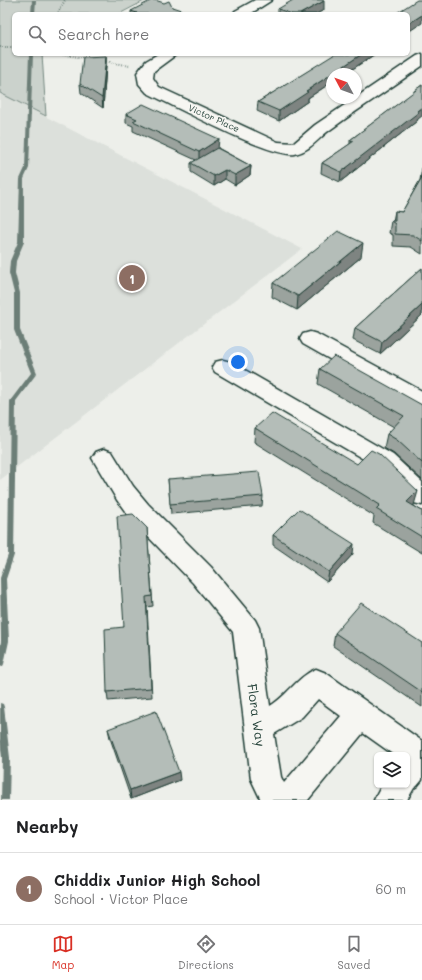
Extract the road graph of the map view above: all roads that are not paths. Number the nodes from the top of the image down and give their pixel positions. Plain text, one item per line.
1 (265, 0) edge
2 (244, 12) edge
3 (166, 56) edge
4 (422, 59) edge
5 (310, 339) dead end
6 (223, 367) dead end
7 (422, 400) edge
8 (104, 458) dead end
9 (422, 496) edge
10 (361, 714) junction
11 (259, 728) junction
12 (410, 772) edge
13 (398, 788) edge
14 (276, 800) edge
15 (289, 800) edge
16 (390, 800) edge

1 - 2 street
3 - 4 street, Victor Place
5 - 7 street
6 - 9 street
8 - 11 street, Flora Way
10 - 11 street
10 - 12 street
10 - 15 street
11 - 14 street, Flora Way
13 - 16 street

